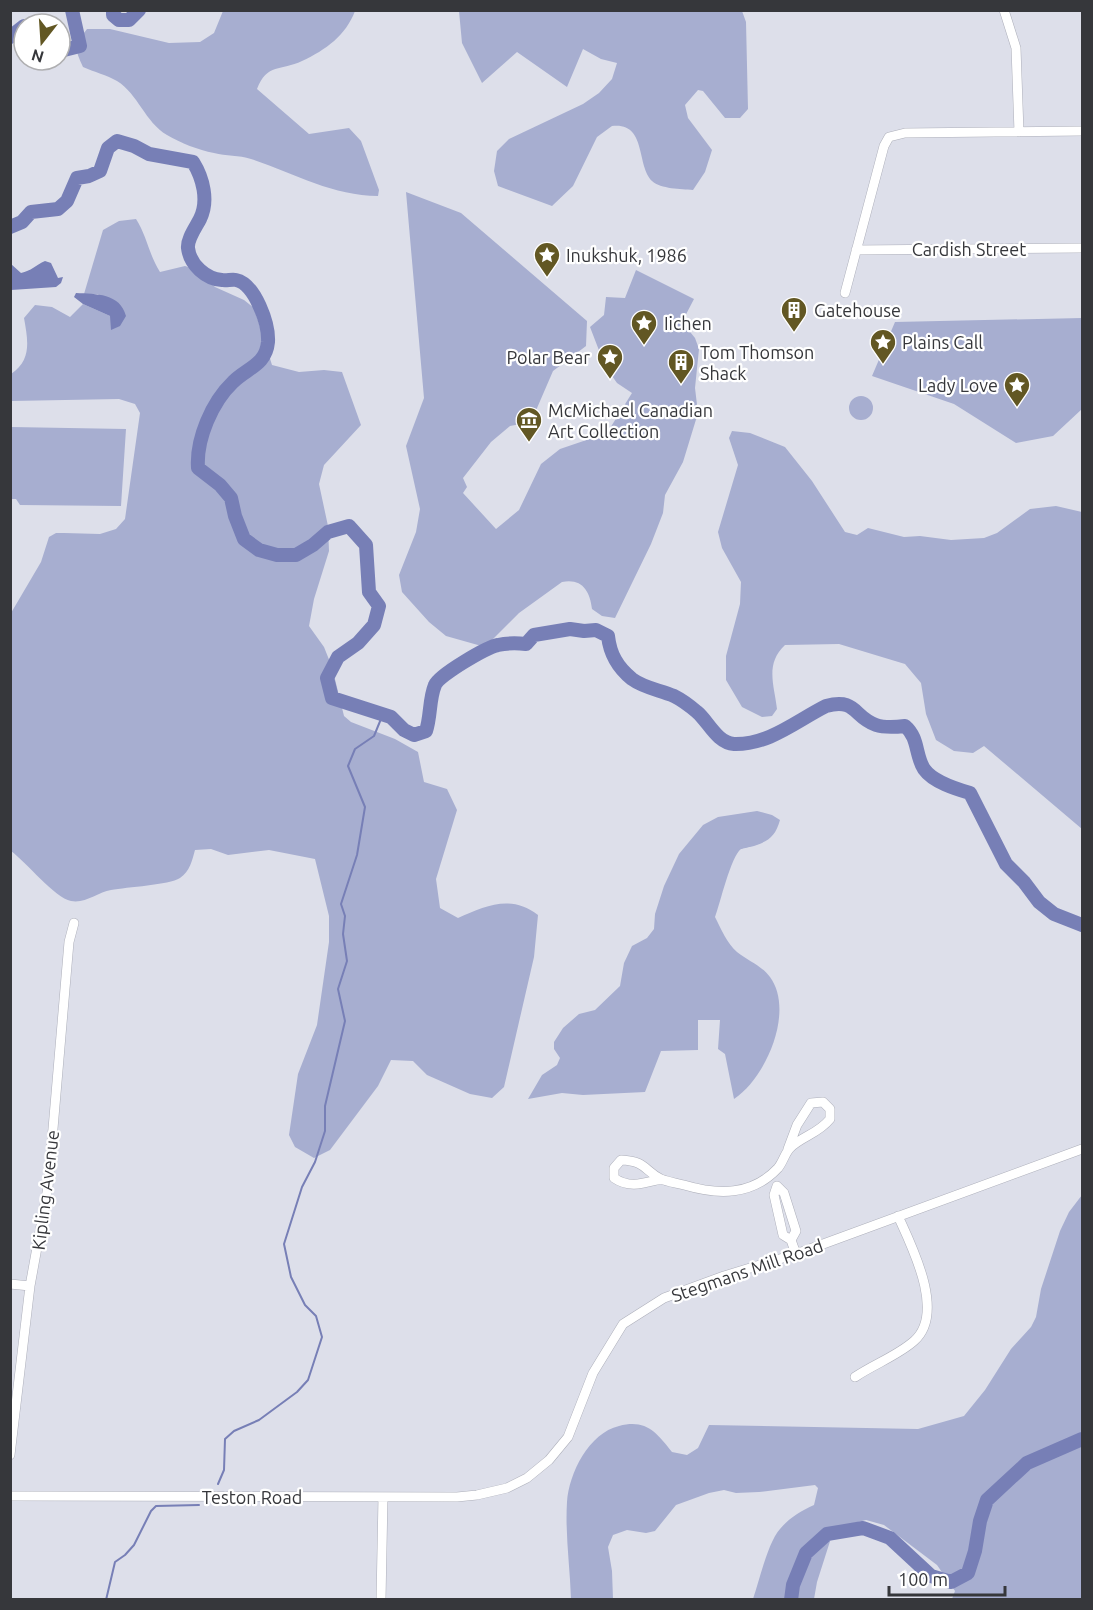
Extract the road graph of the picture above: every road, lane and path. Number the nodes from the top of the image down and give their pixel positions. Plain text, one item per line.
1 (1004, 10) edge
2 (1083, 131) edge
3 (1019, 132) junction
4 (1083, 248) edge
5 (856, 250) junction
6 (845, 293) dead end
7 (74, 923) dead end
8 (788, 1149) junction
9 (1083, 1149) edge
10 (769, 1175) junction
11 (661, 1179) junction
12 (898, 1216) junction
13 (796, 1254) junction
14 (10, 1284) edge
15 (30, 1286) junction
16 (855, 1377) dead end
17 (10, 1455) edge
18 (493, 1492) joint
19 (10, 1496) edge
20 (383, 1497) junction
21 (381, 1599) edge

1 - 3 street
2 - 3 street
3 - 5 street
4 - 5 street, Cardish Street
5 - 6 street
7 - 15 street, Kipling Avenue
8 - 8 street
8 - 10 street
9 - 12 street, Stegmans Mill Road
10 - 11 street
10 - 13 street
11 - 11 street
12 - 13 street, Stegmans Mill Road
12 - 16 street
13 - 18 street, Stegmans Mill Road
14 - 15 street
15 - 17 street, Kipling Avenue
18 - 20 street, Teston Road
19 - 20 street, Teston Road
20 - 21 street

